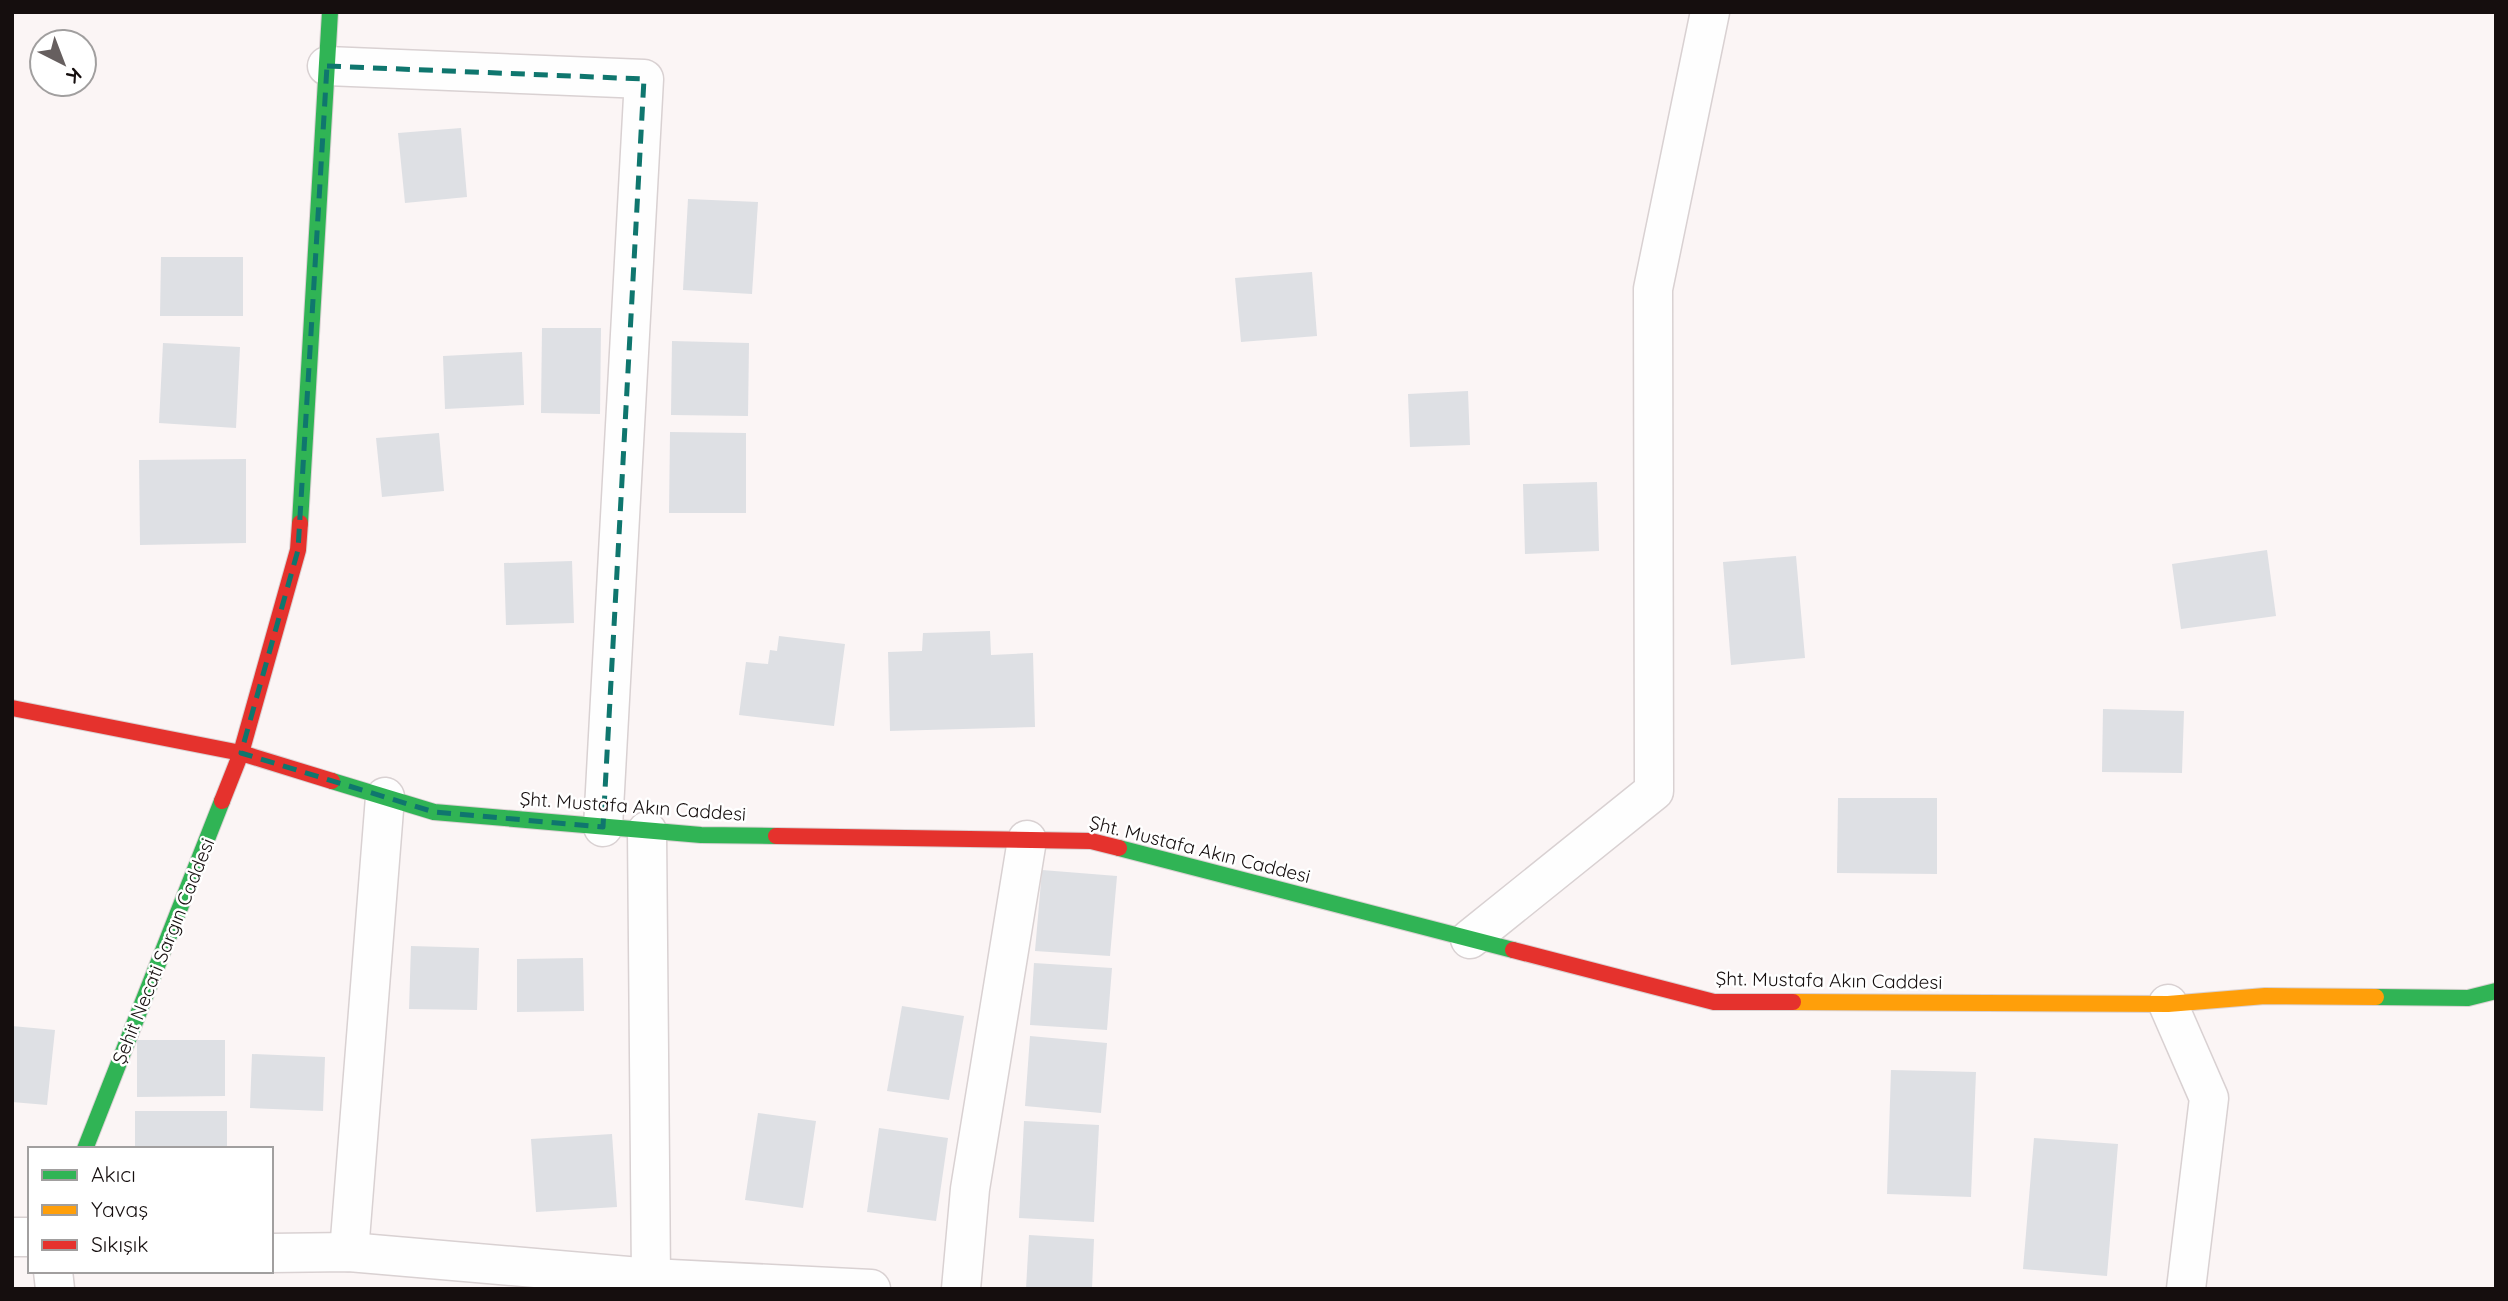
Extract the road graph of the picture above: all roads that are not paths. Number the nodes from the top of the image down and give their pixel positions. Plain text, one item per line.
1 (330, 12) edge
2 (1710, 12) edge
3 (327, 66) junction
4 (12, 708) edge
5 (241, 753) junction
6 (385, 797) junction
7 (603, 827) junction
8 (647, 831) junction
9 (1027, 840) junction
10 (1469, 939) junction
11 (2496, 991) edge
12 (2168, 1004) junction
13 (86, 1147) edge
14 (349, 1251) junction
15 (273, 1253) edge
16 (651, 1278) junction
17 (871, 1289) edge
18 (961, 1289) edge
19 (2186, 1289) edge

1 - 3 street, Şehit Necati Sargın Caddesi
2 - 10 street
3 - 5 street, Şehit Necati Sargın Caddesi
3 - 7 street
4 - 5 street, Şht. Mustafa Akın Caddesi
5 - 6 street, Şht. Mustafa Akın Caddesi
5 - 13 street, Şehit Necati Sargın Caddesi
6 - 7 street, Şht. Mustafa Akın Caddesi
6 - 14 street
7 - 8 street, Şht. Mustafa Akın Caddesi
8 - 9 street, Şht. Mustafa Akın Caddesi
8 - 16 street
9 - 10 street, Şht. Mustafa Akın Caddesi
9 - 18 street
10 - 12 street, Şht. Mustafa Akın Caddesi
11 - 12 street, Şht. Mustafa Akın Caddesi
12 - 19 street
14 - 15 street
14 - 16 street
16 - 17 street

